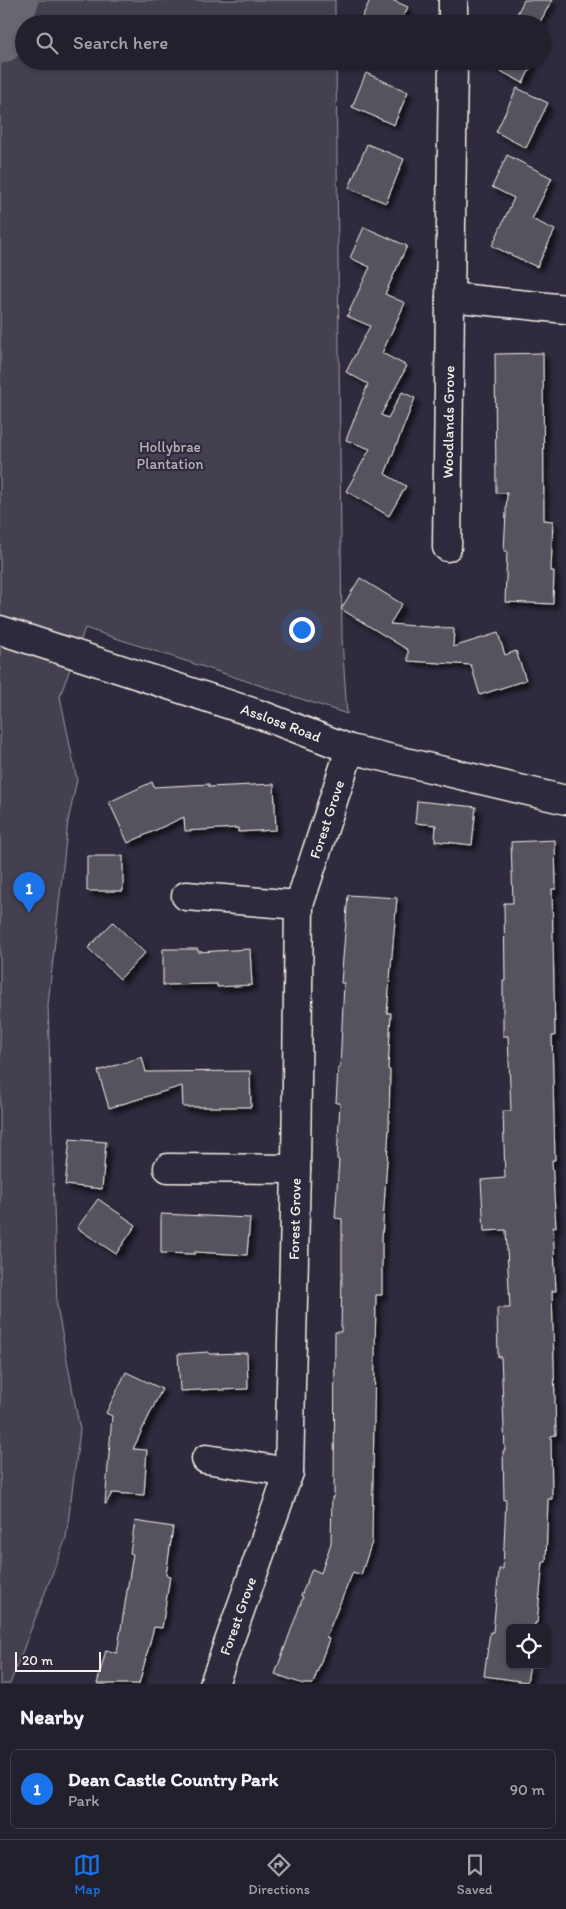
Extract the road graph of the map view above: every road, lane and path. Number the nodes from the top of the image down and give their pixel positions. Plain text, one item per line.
1 (453, 0) edge
2 (453, 15) edge
3 (453, 70) edge
4 (450, 297) junction
5 (566, 309) edge
6 (447, 547) dead end
7 (0, 630) edge
8 (350, 749) junction
9 (566, 800) edge
10 (186, 896) dead end
11 (299, 905) junction
12 (168, 1168) dead end
13 (296, 1169) junction
14 (206, 1459) dead end
15 (289, 1472) junction
16 (214, 1684) edge

1 - 2 street
3 - 4 street, Woodlands Grove
4 - 5 street
4 - 6 street, Woodlands Grove
7 - 8 street, Assloss Road
8 - 9 street, Assloss Road
8 - 11 street, Forest Grove
10 - 11 street
11 - 13 street, Forest Grove
12 - 13 street
13 - 15 street, Forest Grove
14 - 15 street
15 - 16 street, Forest Grove

